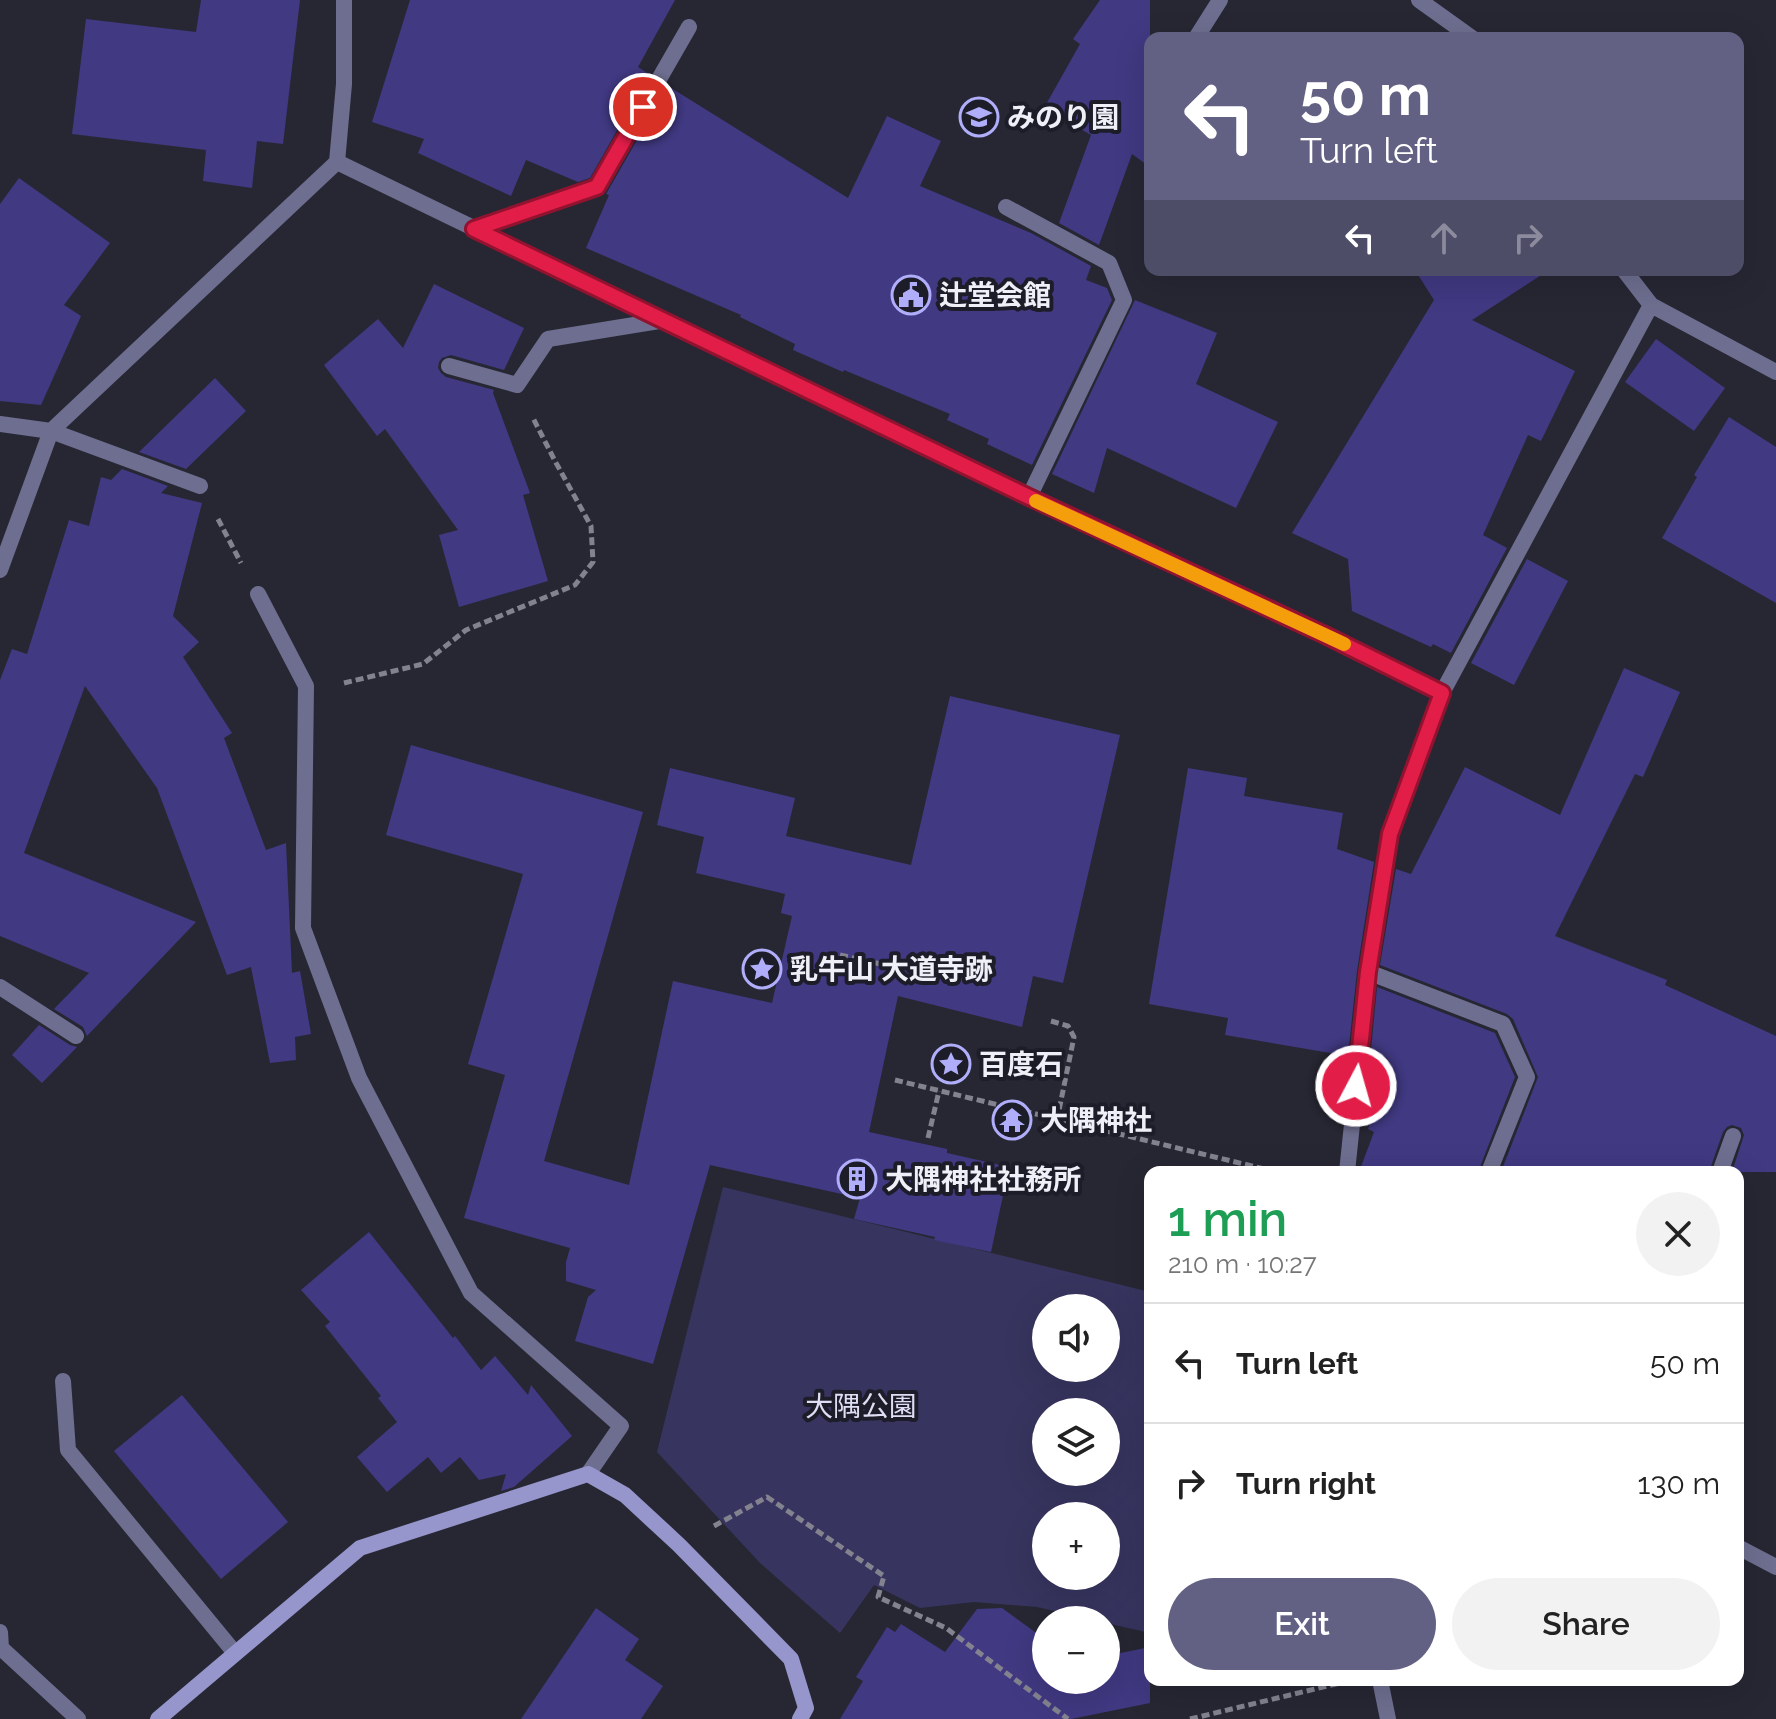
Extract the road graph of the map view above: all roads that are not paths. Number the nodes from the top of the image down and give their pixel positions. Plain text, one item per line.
1 (344, 0) edge
2 (1220, 0) edge
3 (1419, 0) edge
4 (689, 27) dead end
5 (1200, 32) edge
6 (1464, 32) edge
7 (337, 162) junction
8 (1006, 207) dead end
9 (474, 229) junction
10 (1629, 276) edge
11 (1651, 305) junction
12 (665, 320) junction
13 (449, 366) dead end
14 (1776, 372) edge
15 (0, 424) edge
16 (51, 431) junction
17 (200, 486) road end
18 (1029, 497) junction
19 (0, 570) edge
20 (258, 594) road end
21 (1442, 693) junction
22 (1368, 972) junction
23 (0, 987) edge
24 (76, 1036) dead end
25 (1733, 1136) dead end
26 (1348, 1166) edge
27 (1491, 1166) edge
28 (1722, 1166) edge
29 (63, 1381) dead end
30 (588, 1474) junction
31 (1744, 1550) edge
32 (1776, 1567) edge
33 (0, 1632) edge
34 (235, 1653) junction
35 (1381, 1686) edge
36 (78, 1719) edge
37 (158, 1719) edge
38 (800, 1719) edge
39 (1388, 1719) edge

1 - 7 street
2 - 5 street
3 - 6 street
4 - 9 street
7 - 9 street
7 - 16 street
8 - 18 street
9 - 12 street
10 - 11 street
11 - 14 street
11 - 21 street
12 - 13 street
12 - 18 street
15 - 16 street
16 - 17 street
16 - 19 street
18 - 21 street
20 - 30 street
21 - 22 street
22 - 26 street
22 - 27 street
23 - 24 street
25 - 28 street
29 - 34 street
30 - 34 street
30 - 38 street
31 - 32 street
33 - 36 street
34 - 37 street
35 - 39 street

